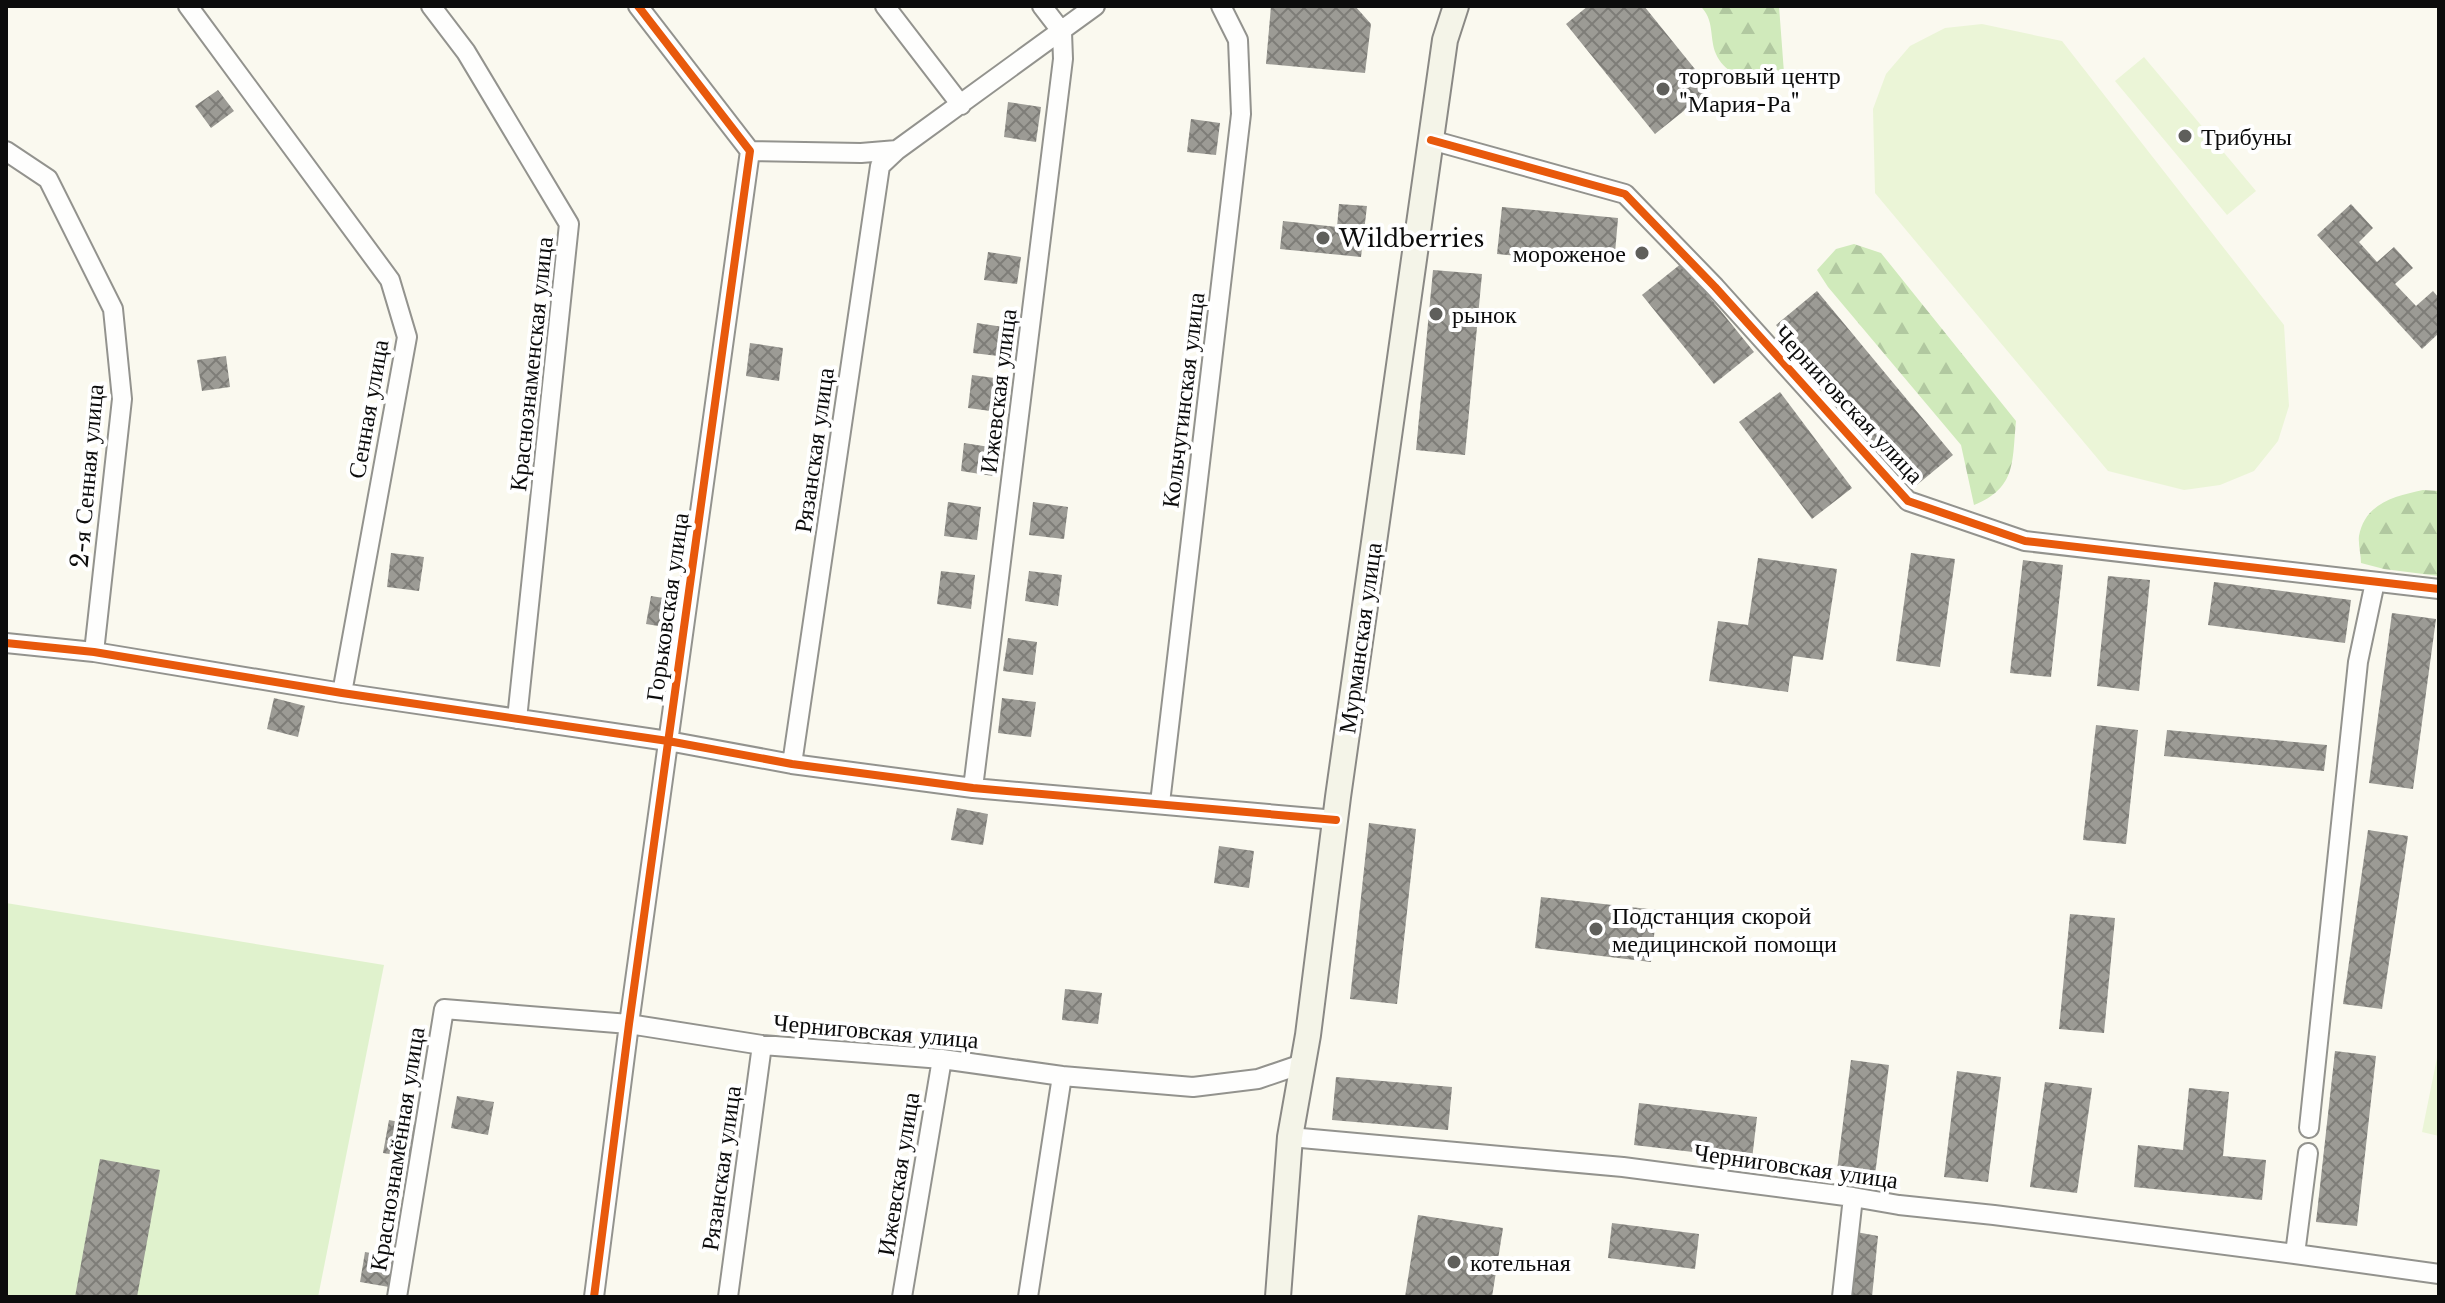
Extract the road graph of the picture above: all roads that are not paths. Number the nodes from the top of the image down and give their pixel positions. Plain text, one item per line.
1 (188, 6) edge
2 (431, 6) edge
3 (638, 6) edge
4 (885, 6) edge
5 (1042, 6) edge
6 (1095, 6) edge
7 (1221, 6) edge
8 (1456, 6) edge
9 (1062, 32) junction
10 (961, 105) junction
11 (1431, 140) junction
12 (897, 150) junction
13 (6, 151) edge
14 (750, 151) junction
15 (2375, 582) junction
16 (2439, 589) edge
17 (6, 643) edge
18 (94, 652) junction
19 (342, 693) junction
20 (517, 719) junction
21 (668, 741) junction
22 (792, 764) junction
23 (973, 788) junction
24 (1160, 803) junction
25 (1336, 820) junction
26 (444, 1009) joint
27 (629, 1024) junction
28 (762, 1045) junction
29 (942, 1059) junction
30 (1302, 1064) junction
31 (1062, 1076) junction
32 (2309, 1128) dead end
33 (1290, 1137) junction
34 (2308, 1153) dead end
35 (1853, 1197) junction
36 (2295, 1254) junction
37 (2439, 1274) edge
38 (397, 1297) edge
39 (594, 1297) edge
40 (728, 1297) edge
41 (902, 1297) edge
42 (1028, 1297) edge
43 (1278, 1297) edge
44 (1842, 1297) edge

1 - 19 street, Сенная улица
2 - 20 street, Краснознаменская улица
3 - 14 street
4 - 10 street
5 - 9 street
6 - 9 street
7 - 24 street, Кольчугинская улица
8 - 11 main road, Мурманская улица
9 - 10 street
9 - 23 street, Ижевская улица
10 - 12 street
11 - 15 street, Черниговская улица
11 - 25 main road, Мурманская улица
12 - 14 street
12 - 22 street, Рязанская улица
13 - 18 street, 2-я Сенная улица
14 - 21 street, Горьковская улица
15 - 16 street, Черниговская улица
15 - 32 street
17 - 18 street
18 - 19 street
19 - 20 street
20 - 21 street
21 - 22 street
21 - 27 street, Горьковская улица
22 - 23 street
23 - 24 street
24 - 25 street
25 - 30 main road, Мурманская улица
26 - 27 street, Черниговская улица
26 - 38 street, Краснознамённая улица
27 - 28 street, Черниговская улица
27 - 39 street, Горьковская улица
28 - 29 street, Черниговская улица
28 - 40 street, Рязанская улица
29 - 31 street, Черниговская улица
29 - 41 street, Ижевская улица
30 - 31 street, Черниговская улица
30 - 33 main road, Мурманская улица
31 - 42 street
33 - 35 street, Черниговская улица
33 - 43 main road, Мурманская улица
34 - 36 street
35 - 36 street, Черниговская улица
35 - 44 street
36 - 37 street, Черниговская улица

